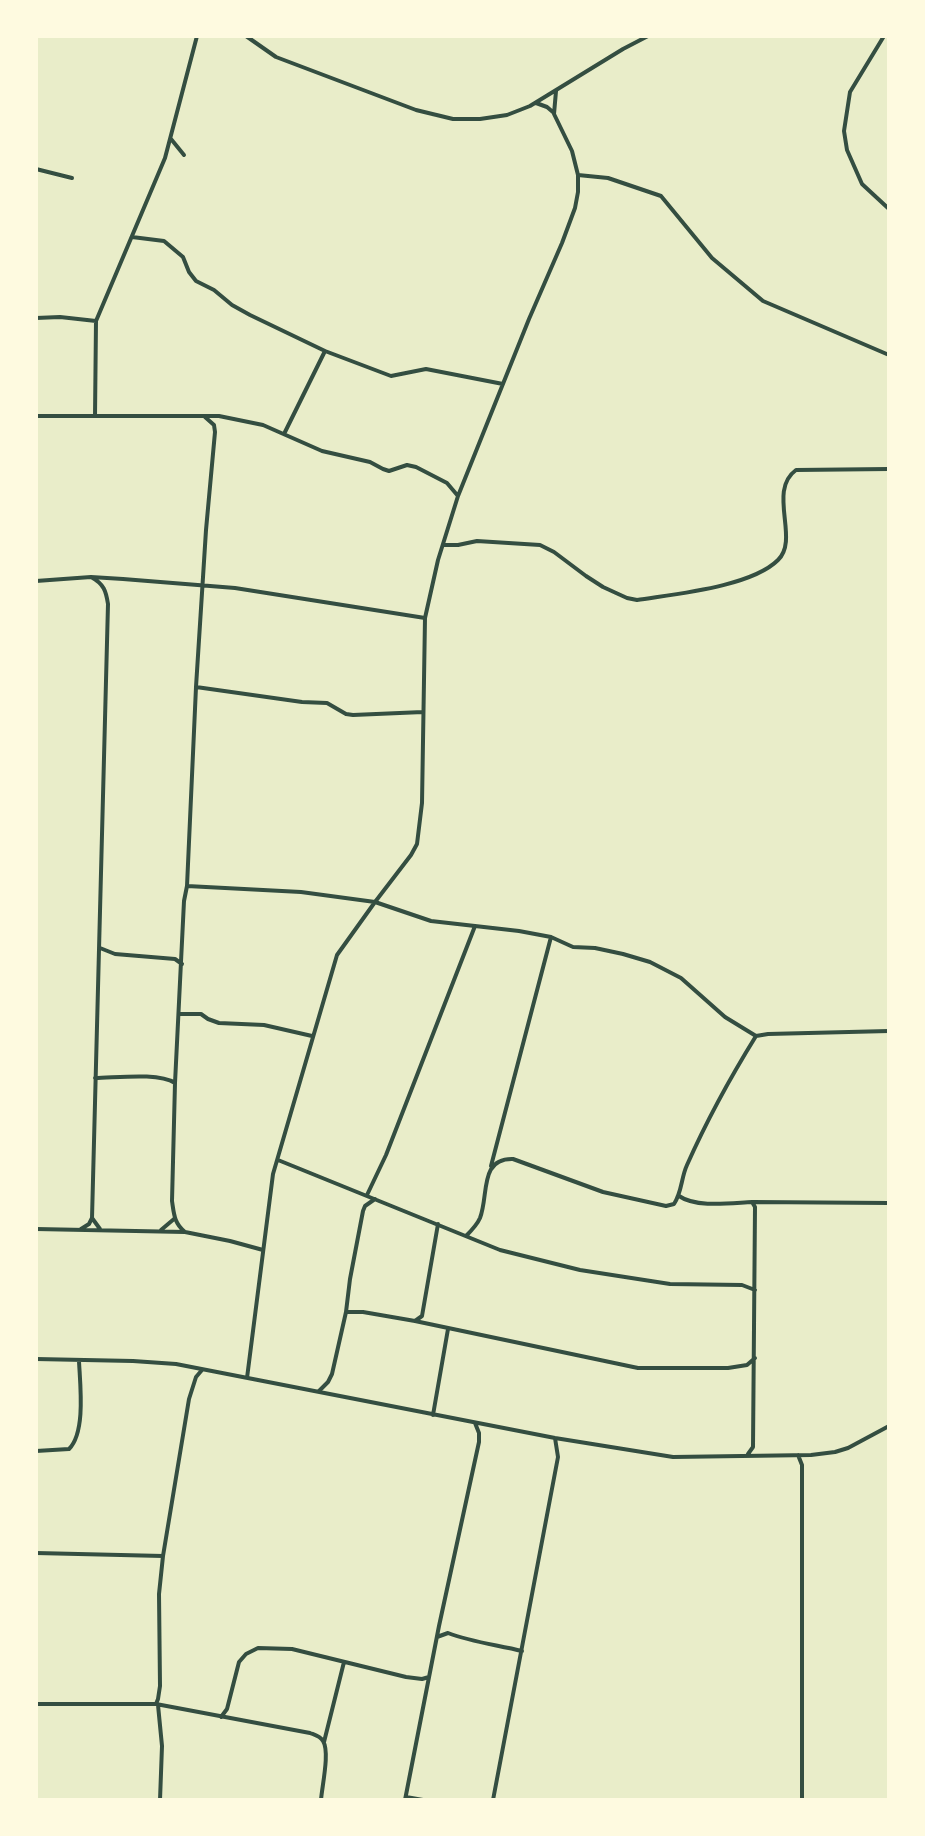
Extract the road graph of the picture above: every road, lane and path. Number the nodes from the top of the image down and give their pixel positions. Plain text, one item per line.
1 (197, 36) edge
2 (246, 36) edge
3 (648, 36) edge
4 (884, 36) edge
5 (556, 91) junction
6 (536, 103) junction
7 (554, 114) junction
8 (171, 139) junction
9 (184, 154) dead end
10 (36, 169) edge
11 (578, 175) junction
12 (72, 178) dead end
13 (889, 209) edge
14 (132, 237) junction
15 (36, 318) edge
16 (96, 321) junction
17 (325, 351) junction
18 (889, 355) edge
19 (503, 384) junction
20 (36, 416) edge
21 (95, 416) junction
22 (205, 417) junction
23 (284, 434) junction
24 (889, 468) edge
25 (458, 496) junction
26 (443, 545) junction
27 (91, 578) junction
28 (36, 581) edge
29 (202, 585) junction
30 (425, 618) junction
31 (196, 687) junction
32 (423, 712) junction
33 (187, 886) junction
34 (375, 902) junction
35 (475, 926) junction
36 (551, 937) junction
37 (100, 948) junction
38 (182, 964) junction
39 (179, 1014) junction
40 (889, 1031) edge
41 (312, 1036) junction
42 (756, 1036) junction
43 (95, 1078) junction
44 (175, 1083) junction
45 (278, 1160) junction
46 (490, 1170) junction
47 (367, 1195) junction
48 (679, 1196) junction
49 (375, 1198) junction
50 (752, 1202) junction
51 (889, 1203) edge
52 (92, 1218) junction
53 (174, 1219) junction
54 (438, 1224) junction
55 (81, 1228) junction
56 (36, 1229) edge
57 (100, 1229) junction
58 (160, 1230) junction
59 (185, 1232) junction
60 (466, 1236) junction
61 (263, 1250) junction
62 (755, 1290) junction
63 (346, 1312) junction
64 (415, 1321) junction
65 (448, 1329) junction
66 (36, 1359) edge
67 (755, 1359) junction
68 (79, 1361) junction
69 (202, 1370) junction
70 (247, 1378) junction
71 (319, 1391) junction
72 (434, 1415) junction
73 (475, 1423) junction
74 (889, 1426) edge
75 (555, 1438) junction
76 (36, 1450) edge
77 (748, 1455) junction
78 (798, 1455) junction
79 (36, 1553) edge
80 (163, 1556) junction
81 (437, 1638) junction
82 (522, 1651) junction
83 (344, 1662) junction
84 (429, 1677) junction
85 (36, 1704) edge
86 (157, 1704) junction
87 (221, 1716) junction
88 (324, 1742) junction
89 (406, 1798) edge
90 (160, 1800) edge
91 (321, 1800) edge
92 (423, 1800) edge
93 (493, 1800) edge
94 (801, 1800) edge

1 - 8 street
2 - 6 street
3 - 5 street
4 - 13 street
5 - 6 street
5 - 7 street
6 - 7 street
7 - 11 street
8 - 9 street
8 - 14 street
10 - 12 street
11 - 18 street
11 - 19 street
14 - 16 street
14 - 17 street
15 - 16 street
16 - 21 street
17 - 19 street
17 - 23 street
19 - 25 street
20 - 21 street
21 - 22 street
22 - 23 street
22 - 29 street
23 - 25 street
24 - 26 street
25 - 26 street
26 - 30 street
27 - 28 street
27 - 29 street
27 - 37 street
29 - 30 street
29 - 31 street
30 - 32 street
31 - 32 street
31 - 33 street
32 - 34 street
33 - 34 street
33 - 38 street
34 - 35 street
34 - 41 street
35 - 36 street
35 - 47 street
36 - 42 street
36 - 46 street
37 - 38 street
37 - 43 street
38 - 39 street
39 - 41 street
39 - 44 street
40 - 42 street
41 - 45 street
42 - 48 street
43 - 44 street
43 - 52 street
44 - 53 street
45 - 47 street
45 - 61 street
46 - 48 street
46 - 60 street
47 - 49 street
48 - 50 street
49 - 54 street
49 - 63 street
50 - 51 street
50 - 62 street
52 - 55 street
52 - 57 street
53 - 58 street
53 - 59 street
54 - 60 street
54 - 64 street
55 - 56 street
55 - 57 street
57 - 58 street
58 - 59 street
59 - 61 street
60 - 62 street
61 - 70 street
62 - 67 street
63 - 64 street
63 - 71 street
64 - 65 street
65 - 67 street
65 - 72 street
66 - 68 street
67 - 77 street
68 - 69 street
68 - 76 street
69 - 70 street
69 - 80 street
70 - 71 street
71 - 72 street
72 - 73 street
73 - 75 street
73 - 81 street
74 - 78 street
75 - 77 street
75 - 82 street
77 - 78 street
78 - 94 street
79 - 80 street
80 - 86 street
81 - 82 street
81 - 84 street
82 - 93 street
83 - 84 street
83 - 87 street
83 - 88 street
84 - 89 street
85 - 86 street
86 - 87 street
86 - 90 street
87 - 88 street
88 - 91 street
89 - 92 street

